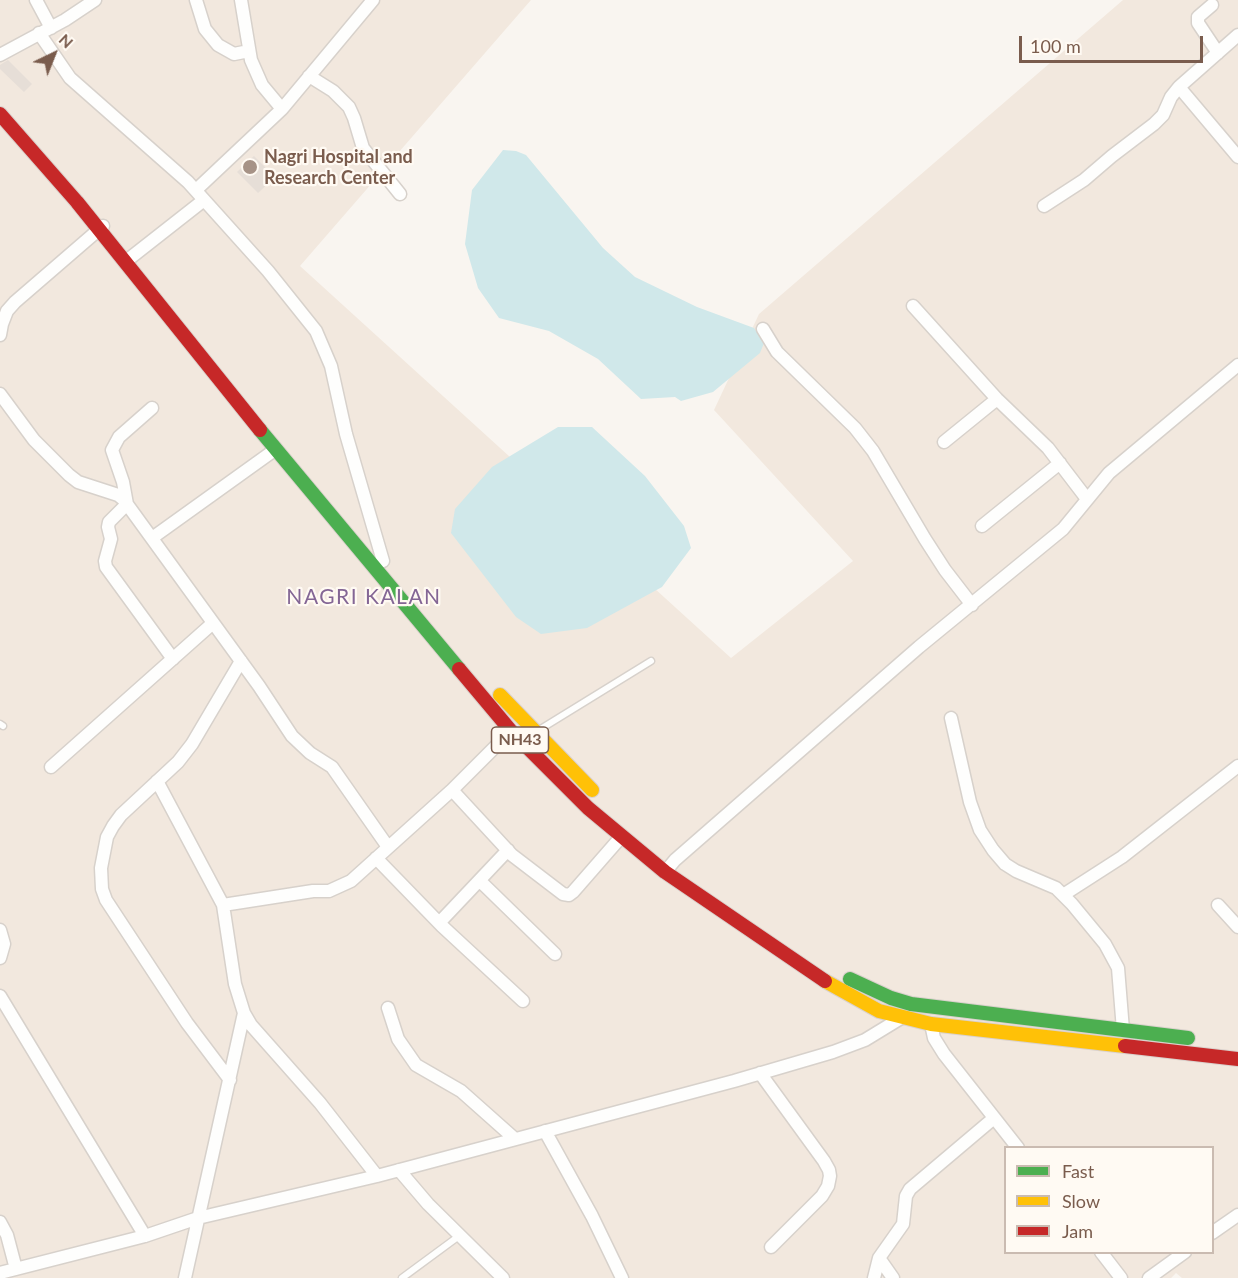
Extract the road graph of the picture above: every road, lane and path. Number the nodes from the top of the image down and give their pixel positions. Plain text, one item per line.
1 (36, 0) edge
2 (95, 0) edge
3 (196, 0) edge
4 (241, 0) edge
5 (373, 0) edge
6 (1212, 5) dead end
7 (45, 31) junction
8 (1238, 35) edge
9 (249, 51) junction
10 (1218, 53) junction
11 (0, 55) edge
12 (309, 76) junction
13 (1179, 87) junction
14 (0, 103) edge
15 (282, 109) junction
16 (0, 114) edge
17 (1237, 154) edge
18 (400, 194) dead end
19 (200, 195) junction
20 (1044, 206) dead end
21 (103, 227) junction
22 (129, 259) junction
23 (913, 306) dead end
24 (763, 329) dead end
25 (0, 335) edge
26 (1238, 364) edge
27 (0, 394) edge
28 (997, 399) junction
29 (152, 408) dead end
30 (944, 442) dead end
31 (276, 449) junction
32 (1060, 464) junction
33 (1088, 499) junction
34 (126, 504) junction
35 (982, 526) dead end
36 (152, 538) junction
37 (383, 561) junction
38 (972, 605) junction
39 (213, 623) junction
40 (173, 659) junction
41 (241, 661) junction
42 (651, 661) dead end
43 (951, 718) dead end
44 (511, 731) junction
45 (535, 733) junction
46 (1238, 766) edge
47 (51, 767) dead end
48 (157, 781) junction
49 (452, 789) junction
50 (599, 796) dead end
51 (621, 837) junction
52 (388, 847) junction
53 (507, 850) junction
54 (376, 858) junction
55 (665, 872) junction
56 (480, 881) junction
57 (1063, 895) junction
58 (223, 905) junction
59 (1218, 905) dead end
60 (439, 923) junction
61 (1238, 927) edge
62 (0, 930) edge
63 (555, 954) dead end
64 (0, 958) edge
65 (842, 974) dead end
66 (0, 996) edge
67 (523, 1000) dead end
68 (388, 1008) dead end
69 (244, 1013) junction
70 (901, 1018) junction
71 (931, 1024) junction
72 (1123, 1030) junction
73 (1203, 1040) dead end
74 (1238, 1059) edge
75 (760, 1073) junction
76 (230, 1080) junction
77 (994, 1118) junction
78 (545, 1131) junction
79 (515, 1139) junction
80 (1016, 1146) edge
81 (399, 1170) junction
82 (377, 1176) junction
83 (1238, 1215) edge
84 (198, 1218) junction
85 (0, 1222) edge
86 (1214, 1232) edge
87 (145, 1236) junction
88 (459, 1236) junction
89 (771, 1247) dead end
90 (1103, 1254) edge
91 (1182, 1254) edge
92 (879, 1258) junction
93 (16, 1269) junction
94 (0, 1273) edge
95 (185, 1278) edge
96 (402, 1278) edge
97 (503, 1278) edge
98 (622, 1278) edge
99 (874, 1278) edge
100 (893, 1278) edge
101 (1121, 1278) edge
102 (1149, 1278) edge

1 - 7 street
2 - 7 street
3 - 9 street
4 - 9 street
5 - 12 street
6 - 10 street
7 - 11 street
7 - 19 street
8 - 10 street
9 - 15 street
10 - 13 street
12 - 15 street
12 - 18 street
13 - 17 street
13 - 20 street
14 - 21 highway, NH43
15 - 19 street
16 - 21 highway, NH43
19 - 22 street
19 - 37 street
21 - 22 highway, NH43
21 - 25 street
22 - 31 highway, NH43
22 - 37 highway, NH43
23 - 28 street
24 - 38 street
26 - 33 street
27 - 34 street
28 - 30 street
28 - 32 street
29 - 34 street
31 - 36 street
31 - 44 highway, NH43
32 - 33 street
32 - 35 street
33 - 38 street
34 - 36 street
34 - 40 street
36 - 39 street
37 - 45 highway, NH43
38 - 55 street
39 - 40 street
39 - 41 street
40 - 47 street
41 - 48 street
41 - 52 street
42 - 45 lane
43 - 57 street
44 - 49 street
44 - 51 highway, NH43
45 - 50 highway, NH43
46 - 57 street
48 - 58 street
48 - 76 street
49 - 52 street
49 - 53 street
51 - 53 street
51 - 55 highway, NH43
52 - 54 street
53 - 56 street
54 - 58 street
54 - 60 street
55 - 70 highway, NH43
56 - 60 street
56 - 63 street
57 - 72 street
58 - 69 street
59 - 61 street
60 - 67 street
62 - 64 street
65 - 72 highway
66 - 87 street
68 - 79 street
69 - 76 street
69 - 82 street
70 - 71 highway, NH43
70 - 75 street
71 - 74 highway, NH43
71 - 77 street
72 - 73 highway
75 - 78 street
75 - 89 street
76 - 84 street
77 - 80 street
77 - 92 street
78 - 79 street
78 - 98 street
79 - 81 street
81 - 82 street
81 - 88 street
82 - 84 street
83 - 86 street
84 - 87 street
84 - 95 street
85 - 93 street
87 - 93 street
88 - 96 lane
88 - 97 street
90 - 101 street
91 - 102 street
92 - 99 street
92 - 100 street
93 - 94 street

